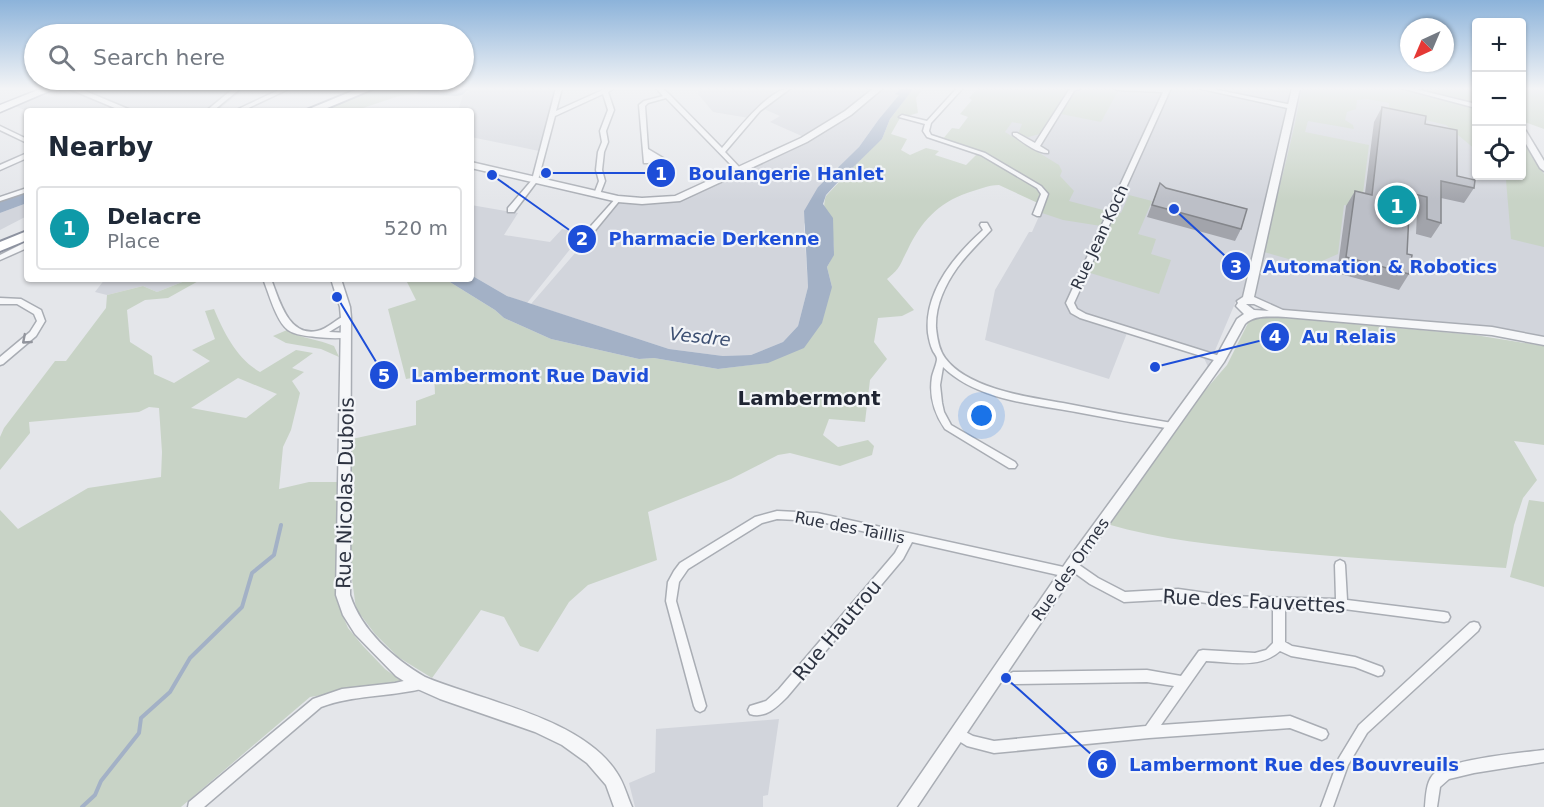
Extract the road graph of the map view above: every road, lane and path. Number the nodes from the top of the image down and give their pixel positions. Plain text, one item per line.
1 (550, 126) edge
2 (605, 126) edge
3 (643, 126) edge
4 (697, 126) edge
5 (745, 126) edge
6 (827, 126) edge
7 (927, 126) edge
8 (1049, 126) edge
9 (1150, 126) edge
10 (1288, 126) edge
11 (0, 128) edge
12 (1015, 134) dead end
13 (1526, 139) edge
14 (24, 140) edge
15 (1036, 147) junction
16 (645, 150) dead end
17 (722, 152) junction
18 (1046, 152) dead end
19 (24, 156) edge
20 (474, 166) edge
21 (0, 168) edge
22 (1544, 168) edge
23 (739, 171) junction
24 (535, 180) junction
25 (24, 190) edge
26 (597, 194) junction
27 (0, 199) edge
28 (618, 199) junction
29 (512, 210) dead end
30 (1037, 214) dead end
31 (984, 225) dead end
32 (24, 230) edge
33 (24, 236) edge
34 (0, 241) edge
35 (24, 246) edge
36 (0, 247) edge
37 (576, 248) dead end
38 (0, 258) edge
39 (268, 282) edge
40 (337, 282) edge
41 (1246, 299) junction
42 (0, 301) edge
43 (1260, 309) junction
44 (346, 318) junction
45 (318, 333) junction
46 (1234, 333) junction
47 (346, 340) junction
48 (1544, 341) edge
49 (941, 359) junction
50 (1220, 359) junction
51 (0, 362) edge
52 (1172, 426) junction
53 (1012, 465) dead end
54 (909, 538) junction
55 (1340, 565) dead end
56 (1070, 569) junction
57 (1279, 602) junction
58 (1342, 604) junction
59 (1444, 617) dead end
60 (1474, 627) dead end
61 (1279, 645) junction
62 (1378, 671) dead end
63 (1013, 678) dead end
64 (1184, 682) junction
65 (421, 683) junction
66 (700, 706) dead end
67 (754, 710) dead end
68 (1149, 732) junction
69 (958, 734) junction
70 (1322, 734) dead end
71 (1544, 756) edge
72 (194, 807) edge
73 (623, 807) edge
74 (907, 807) edge
75 (1327, 807) edge
76 (1431, 807) edge

1 - 24 street
2 - 26 street
3 - 16 street
4 - 17 street
5 - 17 street
6 - 23 street
7 - 30 street
8 - 15 street
9 - 50 street, Rue Jean Koch
10 - 41 street, Rue des Ormes
11 - 14 street
12 - 15 street
13 - 22 street
15 - 18 street
17 - 23 street
19 - 21 street
20 - 24 street
23 - 28 street
24 - 26 street
24 - 29 street
25 - 27 street
26 - 28 street
28 - 37 street
31 - 49 street
32 - 34 highway
33 - 36 highway
35 - 38 street
39 - 45 street
40 - 44 street, Rue Nicolas Dubois
41 - 43 street
41 - 43 street
41 - 46 street, Rue des Ormes
42 -> 51 street
43 - 46 street, Rue des Ormes
43 - 48 street
44 - 45 street
44 - 47 street, Rue Nicolas Dubois
45 - 47 street
46 - 50 street, Rue des Ormes
47 - 65 street, Rue Nicolas Dubois
49 - 52 street
49 - 53 street
50 - 52 street, Rue des Ormes
52 - 56 street, Rue des Ormes
54 - 56 street, Rue des Taillis
54 - 66 street, Rue des Taillis
54 - 67 street, Rue Hautrou
55 - 58 street
56 - 57 street, Rue des Fauvettes
56 - 69 street, Rue des Ormes
57 - 58 street, Rue des Fauvettes
57 - 61 street
58 - 59 street, Rue des Fauvettes
60 - 75 street
61 - 62 street
61 - 64 street
63 - 64 street
64 - 68 street
65 - 72 street
65 - 73 street, Rue Nicolas Dubois
68 - 69 street
68 - 70 street
69 - 74 street, Rue des Ormes
71 - 76 street

